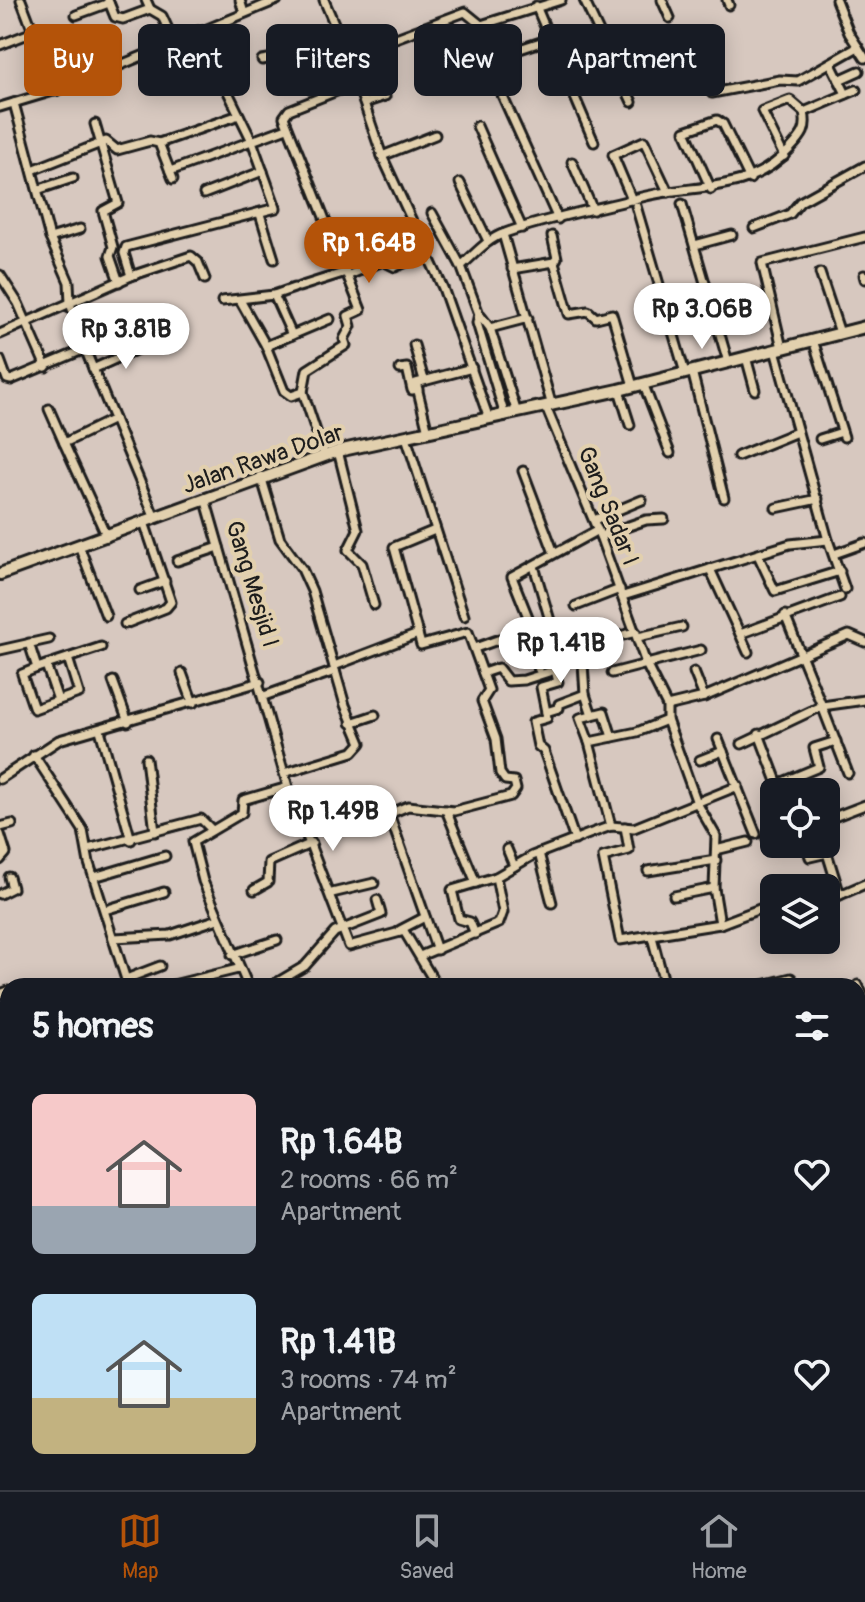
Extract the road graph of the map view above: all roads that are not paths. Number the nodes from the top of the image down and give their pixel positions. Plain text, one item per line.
1 (21, 0) edge
2 (146, 0) edge
3 (240, 0) edge
4 (277, 0) edge
5 (324, 0) edge
6 (558, 0) edge
7 (584, 0) edge
8 (662, 0) edge
9 (836, 0) edge
10 (109, 1) edge
11 (536, 6) junction
12 (256, 8) junction
13 (150, 9) junction
14 (244, 13) junction
15 (76, 15) dead end
16 (259, 18) dead end
17 (670, 18) dead end
18 (30, 24) edge
19 (166, 24) edge
20 (216, 24) edge
21 (334, 24) edge
22 (544, 24) edge
23 (24, 36) edge
24 (398, 37) edge
25 (0, 45) edge
26 (858, 47) junction
27 (865, 58) edge
28 (266, 59) edge
29 (262, 60) dead end
30 (832, 66) dead end
31 (859, 71) dead end
32 (839, 80) junction
33 (856, 90) dead end
34 (725, 91) edge
35 (846, 94) junction
36 (38, 96) edge
37 (230, 96) edge
38 (324, 96) edge
39 (362, 96) edge
40 (385, 96) dead end
41 (502, 96) edge
42 (574, 96) edge
43 (632, 102) dead end
44 (14, 103) junction
45 (364, 103) junction
46 (0, 107) edge
47 (804, 112) junction
48 (239, 115) junction
49 (95, 124) dead end
50 (477, 126) dead end
51 (287, 128) junction
52 (435, 135) dead end
53 (252, 141) junction
54 (594, 142) dead end
55 (159, 143) junction
56 (99, 144) junction
57 (382, 156) junction
58 (784, 156) junction
59 (572, 162) dead end
60 (865, 166) edge
61 (35, 169) junction
62 (263, 171) junction
63 (73, 178) dead end
64 (750, 179) junction
65 (460, 183) dead end
66 (40, 189) junction
67 (711, 189) junction
68 (668, 192) junction
69 (204, 194) dead end
70 (634, 203) junction
71 (682, 204) dead end
72 (593, 210) junction
73 (432, 213) dead end
74 (260, 214) junction
75 (558, 219) junction
76 (522, 228) junction
77 (754, 228) dead end
78 (80, 229) dead end
79 (503, 234) junction
80 (732, 235) dead end
81 (552, 236) dead end
82 (865, 237) edge
83 (50, 238) junction
84 (488, 241) junction
85 (695, 245) junction
86 (427, 253) junction
87 (274, 259) dead end
88 (554, 262) junction
89 (461, 266) junction
90 (512, 269) junction
91 (348, 273) junction
92 (820, 273) dead end
93 (0, 275) edge
94 (131, 276) junction
95 (205, 279) dead end
96 (119, 282) junction
97 (274, 295) junction
98 (240, 300) junction
99 (222, 301) dead end
100 (70, 303) junction
101 (479, 314) junction
102 (528, 318) junction
103 (330, 319) dead end
104 (24, 323) junction
105 (865, 327) edge
106 (490, 328) junction
107 (840, 333) junction
108 (0, 334) edge
109 (292, 335) junction
110 (813, 340) junction
111 (146, 345) dead end
112 (414, 345) dead end
113 (266, 346) junction
114 (85, 349) junction
115 (779, 349) junction
116 (746, 357) junction
117 (0, 360) edge
118 (728, 362) junction
119 (46, 367) junction
120 (472, 368) junction
121 (93, 369) junction
122 (400, 369) dead end
123 (688, 372) junction
124 (424, 380) junction
125 (638, 385) junction
126 (418, 389) junction
127 (619, 390) junction
128 (755, 390) dead end
129 (303, 392) junction
130 (549, 406) junction
131 (49, 409) dead end
132 (511, 415) junction
133 (114, 419) junction
134 (489, 419) junction
135 (630, 425) dead end
136 (428, 432) junction
137 (797, 432) junction
138 (406, 437) junction
139 (820, 439) dead end
140 (64, 443) junction
141 (338, 451) junction
142 (670, 453) dead end
143 (324, 455) junction
144 (738, 456) dead end
145 (523, 471) dead end
146 (261, 476) junction
147 (205, 498) junction
148 (724, 498) dead end
149 (818, 499) junction
150 (642, 500) dead end
151 (776, 508) dead end
152 (155, 518) junction
153 (664, 519) dead end
154 (594, 520) junction
155 (144, 522) junction
156 (435, 530) junction
157 (599, 533) junction
158 (107, 537) junction
159 (828, 540) junction
160 (865, 543) edge
161 (219, 547) junction
162 (80, 548) junction
163 (554, 553) junction
164 (834, 554) junction
165 (758, 555) junction
166 (177, 561) dead end
167 (534, 566) junction
168 (710, 569) junction
169 (840, 571) junction
170 (0, 574) edge
171 (165, 581) junction
172 (845, 589) dead end
173 (140, 590) dead end
174 (622, 593) junction
175 (840, 597) dead end
176 (374, 605) dead end
177 (576, 606) dead end
178 (785, 615) junction
179 (106, 616) dead end
180 (464, 616) dead end
181 (528, 617) dead end
182 (125, 624) dead end
183 (551, 624) dead end
184 (682, 627) dead end
185 (418, 634) junction
186 (637, 634) junction
187 (740, 634) junction
188 (49, 639) dead end
189 (865, 642) edge
190 (29, 643) junction
191 (101, 647) dead end
192 (475, 648) junction
193 (0, 650) edge
194 (701, 650) dead end
195 (748, 652) dead end
196 (801, 654) junction
197 (68, 658) junction
198 (46, 665) junction
199 (647, 666) junction
200 (37, 668) junction
201 (335, 669) junction
202 (539, 670) dead end
203 (694, 672) dead end
204 (182, 673) dead end
205 (483, 673) junction
206 (612, 673) dead end
207 (113, 681) dead end
208 (260, 682) junction
209 (585, 694) junction
210 (264, 696) junction
211 (704, 697) junction
212 (58, 700) junction
213 (865, 700) edge
214 (193, 703) junction
215 (667, 706) junction
216 (822, 706) junction
217 (546, 712) junction
218 (375, 715) dead end
219 (592, 715) junction
220 (667, 720) junction
221 (128, 722) junction
222 (351, 723) junction
223 (100, 730) junction
224 (759, 734) junction
225 (612, 737) junction
226 (718, 739) dead end
227 (836, 741) junction
228 (589, 742) junction
229 (742, 744) dead end
230 (723, 751) junction
231 (34, 755) junction
232 (146, 759) dead end
233 (700, 760) dead end
234 (284, 773) junction
235 (848, 773) dead end
236 (775, 778) edge
237 (798, 778) edge
238 (0, 779) edge
239 (738, 786) junction
240 (288, 787) junction
241 (697, 803) junction
242 (446, 810) junction
243 (864, 810) edge
244 (840, 816) edge
245 (12, 824) dead end
246 (611, 826) junction
247 (0, 827) edge
248 (625, 827) junction
249 (212, 830) junction
250 (155, 832) junction
251 (0, 834) edge
252 (756, 834) dead end
253 (131, 840) junction
254 (575, 840) junction
255 (748, 842) dead end
256 (312, 843) junction
257 (88, 849) junction
258 (507, 849) dead end
259 (716, 850) junction
260 (539, 853) junction
261 (165, 856) dead end
262 (0, 860) edge
263 (716, 860) junction
264 (514, 866) junction
265 (648, 871) dead end
266 (9, 877) dead end
267 (94, 877) junction
268 (496, 877) junction
269 (374, 883) dead end
270 (476, 883) junction
271 (865, 884) edge
272 (714, 888) junction
273 (254, 890) dead end
274 (164, 892) dead end
275 (332, 893) junction
276 (0, 894) edge
277 (840, 895) edge
278 (674, 896) dead end
279 (377, 900) dead end
280 (552, 903) dead end
281 (760, 909) edge
282 (105, 910) junction
283 (425, 917) junction
284 (218, 919) junction
285 (720, 924) junction
286 (400, 930) junction
287 (344, 931) junction
288 (475, 934) junction
289 (652, 937) junction
290 (114, 938) junction
291 (277, 940) dead end
292 (437, 950) junction
293 (232, 955) junction
294 (420, 956) junction
295 (160, 966) dead end
296 (238, 969) junction
297 (126, 978) edge
298 (135, 978) edge
299 (201, 978) edge
300 (243, 978) edge
301 (285, 978) edge
302 (432, 978) edge
303 (663, 978) edge

1 - 18 street
2 - 13 street
3 - 14 street
4 - 12 street
5 - 21 street
6 - 11 street
7 - 43 street
8 - 17 street
9 - 26 street
10 - 13 street
10 - 15 street
11 - 22 street
11 - 24 street
12 - 14 street
12 - 16 street
13 - 19 street
14 - 20 street
23 - 25 street
26 - 27 street
26 - 34 street
28 - 29 street
30 - 32 street
31 - 32 street
32 - 35 street
33 - 35 street
35 - 47 street
36 - 44 street
37 - 48 street
38 - 51 street
39 - 45 street
40 - 45 street
41 - 75 street
42 - 54 street
44 - 46 street
44 - 61 street
45 - 57 street
47 - 58 street
47 - 58 street
48 - 53 street
48 - 55 street
49 - 56 street
50 - 76 street
51 - 53 street
51 - 91 street
52 - 57 street
53 - 55 street
53 - 62 street
55 - 56 street
56 - 61 street
56 - 96 street
57 - 86 street
58 - 64 street
59 - 72 street
60 - 77 street
61 - 66 street
62 - 69 street
62 - 74 street
63 - 66 street
64 - 67 street
64 - 67 street
65 - 84 street
66 - 83 street
67 - 68 street
68 - 70 street
68 - 70 street
70 - 72 street
70 - 123 street
71 - 85 street
72 - 75 street
73 - 89 street
74 - 87 street
74 - 94 street
75 - 76 street
76 - 79 street
78 - 83 street
79 - 84 street
79 - 90 street, Gang Sadar I
80 - 85 street
81 - 88 street
82 - 115 street
83 - 100 street
84 - 89 street
85 - 118 street
86 - 91 street
86 - 120 street
88 - 90 street
88 - 125 street
89 - 101 street
90 - 102 street, Gang Sadar I
91 - 97 street
91 - 129 street
92 - 107 street
93 - 104 street
94 - 95 street
94 - 96 street
96 - 100 street
97 - 98 street
97 - 109 street
98 - 99 street
98 - 113 street
100 - 104 street
100 - 114 street
101 - 106 street
101 - 132 street
102 - 106 street
102 - 130 street, Gang Sadar I
103 - 109 street
104 - 108 street
104 - 119 street
105 - 107 street, Jalan Rawa Dolar
106 - 132 street
107 - 110 street, Jalan Rawa Dolar
109 - 113 street
110 - 115 street, Jalan Rawa Dolar
110 - 139 street
111 - 121 street
112 - 124 street
113 - 129 street
114 - 119 street
114 - 121 street
115 - 116 street, Jalan Rawa Dolar
115 - 137 street
116 - 118 street, Jalan Rawa Dolar
116 - 128 street
117 - 119 street
118 - 123 street, Jalan Rawa Dolar
120 - 124 street
120 - 134 street
121 - 133 street
122 - 126 street
123 - 125 street, Jalan Rawa Dolar
123 - 148 street
124 - 126 street
125 - 127 street, Jalan Rawa Dolar
125 - 142 street
126 - 136 street
127 - 130 street, Jalan Rawa Dolar
127 - 135 street
129 - 143 street
130 - 132 street, Jalan Rawa Dolar
130 - 154 street, Gang Sadar I
131 - 140 street
132 - 134 street, Jalan Rawa Dolar
133 - 140 street
133 - 152 street
134 - 136 street, Jalan Rawa Dolar
136 - 138 street, Jalan Rawa Dolar
137 - 144 street
137 - 149 street
138 - 141 street, Jalan Rawa Dolar
138 - 156 street
140 - 158 street
141 - 143 street, Jalan Rawa Dolar
141 - 176 street
143 - 146 street, Jalan Rawa Dolar
145 - 163 street
146 - 147 street, Jalan Rawa Dolar
146 - 201 street
147 - 152 street, Jalan Rawa Dolar
147 - 161 street, Gang Mesjid I
149 - 151 street
149 - 159 street
150 - 154 street
152 - 155 street, Jalan Rawa Dolar
153 - 157 street
154 - 157 street, Gang Sadar I
155 - 158 street, Jalan Rawa Dolar
155 - 171 street
156 - 180 street
156 - 185 street
157 - 163 street
157 - 174 street, Gang Sadar I
158 - 162 street, Jalan Rawa Dolar
159 - 164 street
159 - 165 street
160 - 164 street
161 - 166 street
161 - 208 street, Gang Mesjid I
162 - 170 street, Jalan Rawa Dolar
162 - 179 street
163 - 167 street
164 - 169 street
165 - 168 street
165 - 169 street
167 - 181 street
167 - 183 street
168 - 174 street
168 - 187 street
169 - 172 street
171 - 173 street
171 - 182 street
174 - 177 street
174 - 186 street, Gang Sadar I
175 - 178 street
178 - 187 street
178 - 196 street
184 - 186 street
185 - 192 street
185 - 201 street
186 - 199 street, Gang Sadar I
186 - 209 street
187 - 195 street
188 - 190 street
189 - 196 street
190 - 193 street
190 - 200 street
191 - 197 street
192 - 202 street
192 - 205 street
194 - 199 street
196 - 211 street
196 - 216 street
197 - 198 street
197 - 212 street
198 - 200 street
198 - 212 street
199 - 206 street
199 - 215 street, Gang Sadar I
200 - 212 street
201 - 210 street
201 - 222 street
203 - 211 street
204 - 214 street
205 - 217 street
205 - 242 street
207 - 221 street
208 - 210 street, Gang Mesjid I
208 - 214 street
209 - 217 street
209 - 219 street
210 - 234 street, Gang Mesjid I
211 - 215 street
213 - 216 street
214 - 221 street
215 - 220 street
216 - 224 street
216 - 227 street
217 - 254 street
218 - 222 street
219 - 225 street
219 - 228 street
220 - 225 street
220 - 241 street
221 - 223 street
222 - 234 street
223 - 231 street
223 - 253 street
224 - 229 street
224 - 236 street
225 - 228 street
226 - 230 street
227 - 235 street
227 - 237 street
228 - 246 street
230 - 233 street
230 - 239 street
231 - 238 street
231 - 257 street
232 - 250 street
234 - 240 street, Gang Mesjid I
239 - 241 street
239 - 252 street
240 - 249 street
240 - 256 street, Gang Mesjid I
241 - 248 street
241 - 259 street
242 - 270 street
242 - 283 street
243 - 244 street
245 - 247 street
246 - 248 street
246 - 254 street
248 - 289 street
249 - 250 street
249 - 284 street
250 - 253 street
251 - 262 street
253 - 257 street
254 - 260 street
255 - 259 street
256 - 273 street
256 - 275 street, Gang Mesjid I
257 - 267 street
258 - 264 street
259 - 263 street
260 - 264 street
260 - 280 street
261 - 267 street
263 - 265 street
263 - 272 street
264 - 268 street
266 - 276 street
267 - 282 street
268 - 270 street
268 - 288 street
269 - 275 street
270 - 288 street
271 - 277 street
272 - 278 street
272 - 285 street
274 - 282 street
275 - 287 street, Gang Mesjid I
279 - 287 street
281 - 285 street
282 - 290 street
283 - 286 street
283 - 292 street
284 - 290 street
284 - 293 street
285 - 289 street
286 - 287 street
286 - 294 street
287 - 301 street
288 - 292 street
289 - 303 street
290 - 297 street
291 - 293 street
292 - 294 street
293 - 296 street
294 - 302 street
295 - 298 street
296 - 299 street
296 - 300 street

